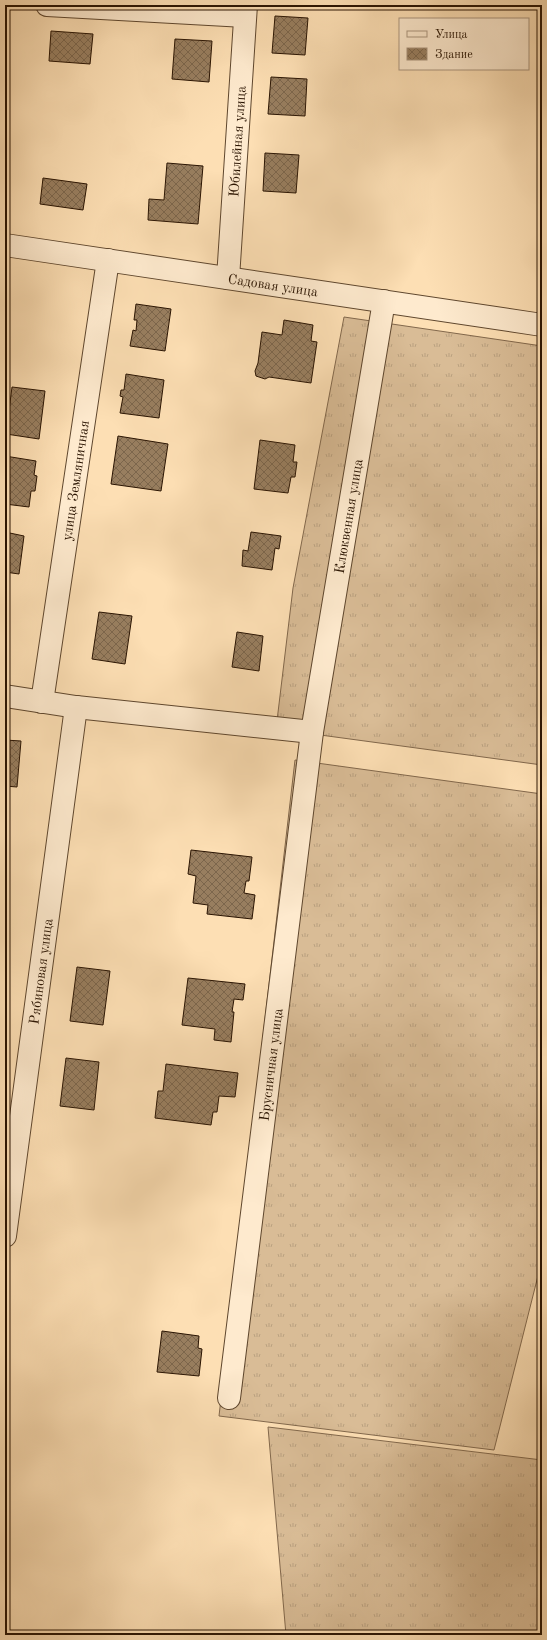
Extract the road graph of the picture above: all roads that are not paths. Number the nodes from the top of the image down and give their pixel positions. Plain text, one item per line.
1 (47, 5) edge
2 (246, 11) edge
3 (5, 245) edge
4 (108, 260) junction
5 (228, 278) junction
6 (384, 301) junction
7 (542, 325) edge
8 (5, 696) edge
9 (42, 702) junction
10 (76, 707) junction
11 (312, 732) junction
12 (5, 1236) edge
13 (229, 1398) dead end

1 - 2 street
2 - 5 street, Юбилейная улица
3 - 4 street, Садовая улица
4 - 5 street, Садовая улица
4 - 9 street, улица Земляничная
5 - 6 street, Садовая улица
6 - 7 street, Садовая улица
6 - 11 street, Клюквенная улица
8 - 9 street
9 - 10 street
10 - 11 street
10 - 12 street, Рябиновая улица
11 - 13 street, Брусничная улица

